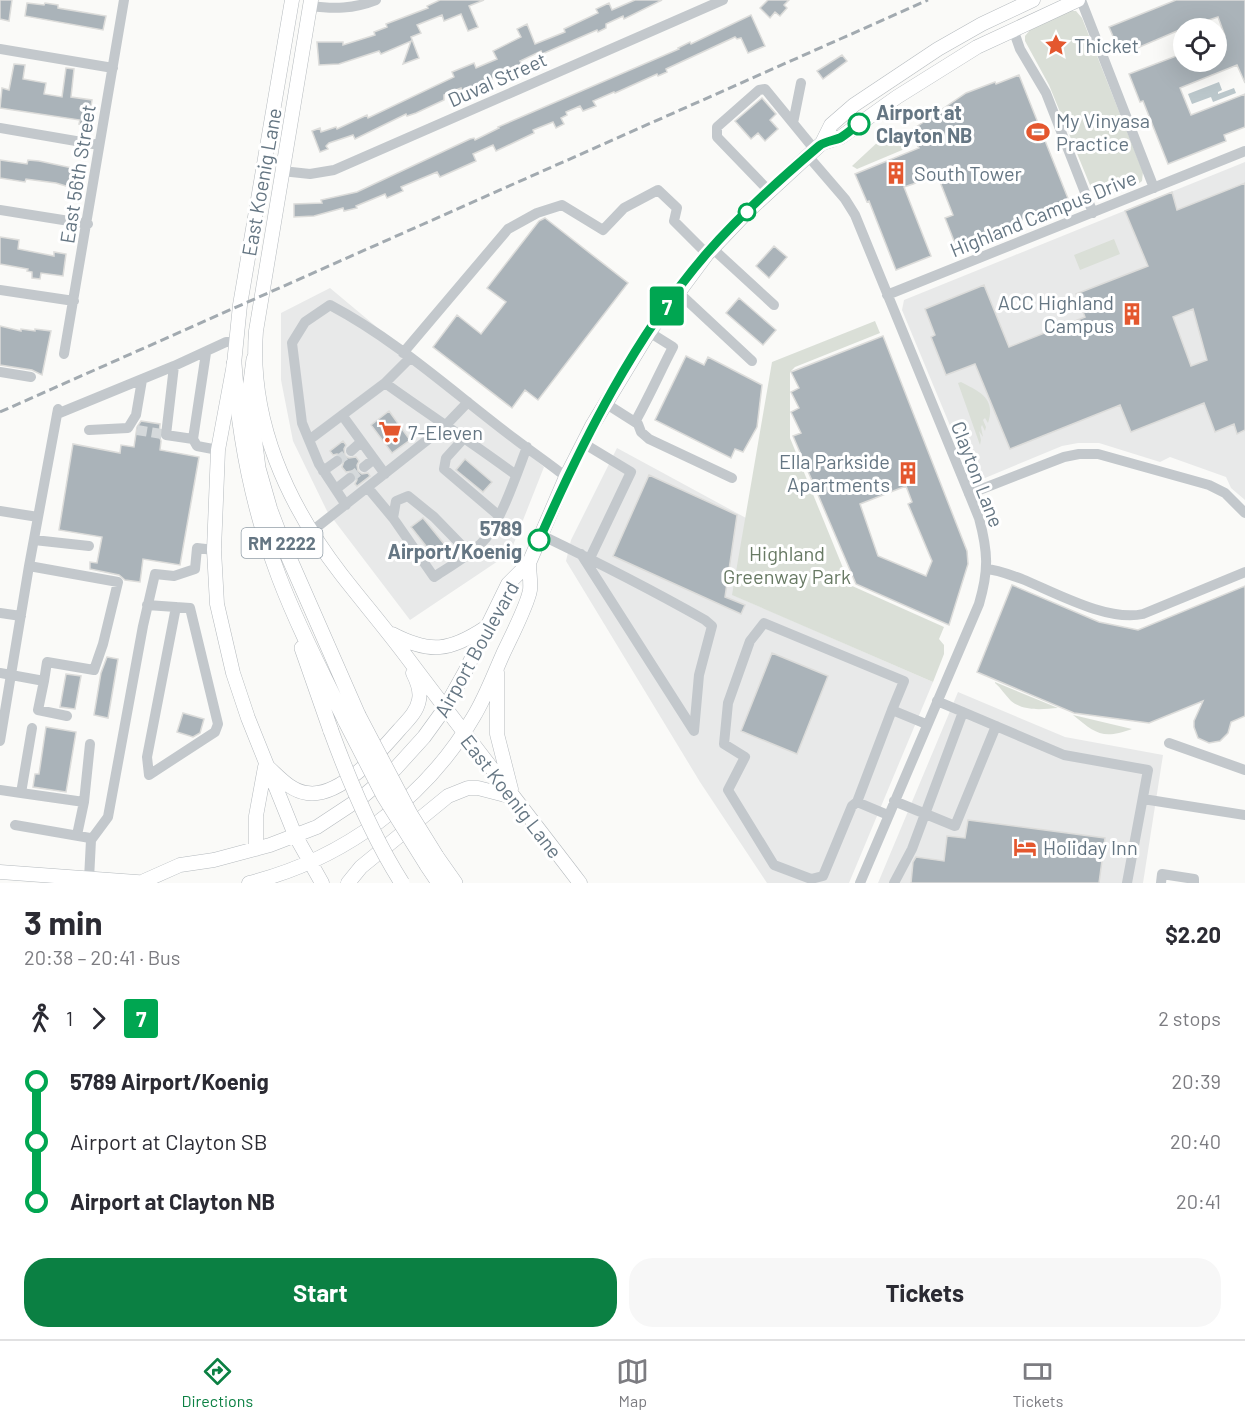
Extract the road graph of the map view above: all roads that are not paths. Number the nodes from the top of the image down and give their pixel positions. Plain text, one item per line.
1 (124, 0) edge
2 (292, 0) edge
3 (375, 0) edge
4 (723, 0) edge
5 (1079, 0) edge
6 (1031, 1) edge
7 (311, 3) edge
8 (1013, 29) junction
9 (0, 49) edge
10 (113, 68) junction
11 (801, 84) dead end
12 (793, 123) junction
13 (0, 128) edge
14 (99, 145) junction
15 (815, 150) junction
16 (1245, 151) edge
17 (282, 171) junction
18 (1154, 188) junction
19 (769, 191) junction
20 (0, 210) edge
21 (1093, 213) junction
22 (87, 224) junction
23 (710, 251) junction
24 (0, 290) edge
25 (678, 292) junction
26 (887, 295) junction
27 (74, 301) junction
28 (774, 305) dead end
29 (649, 332) junction
30 (236, 342) junction
31 (206, 353) junction
32 (64, 354) dead end
33 (406, 356) junction
34 (254, 359) junction
35 (752, 362) dead end
36 (234, 364) junction
37 (174, 366) junction
38 (0, 372) edge
39 (31, 377) dead end
40 (142, 380) junction
41 (385, 383) junction
42 (468, 402) junction
43 (605, 403) junction
44 (342, 415) junction
45 (635, 422) junction
46 (445, 426) junction
47 (89, 430) dead end
48 (465, 437) junction
49 (194, 439) junction
50 (309, 440) junction
51 (362, 442) junction
52 (583, 443) junction
53 (527, 447) junction
54 (218, 450) junction
55 (351, 451) tunnel mouth
56 (374, 459) junction
57 (337, 461) tunnel mouth
58 (364, 467) tunnel mouth
59 (323, 471) junction
60 (385, 474) junction
61 (516, 476) junction
62 (566, 477) junction
63 (350, 478) tunnel mouth
64 (732, 478) dead end
65 (368, 488) junction
66 (336, 489) junction
67 (969, 494) junction
68 (346, 505) junction
69 (0, 511) edge
70 (1245, 513) edge
71 (498, 515) junction
72 (38, 517) junction
73 (393, 518) junction
74 (312, 531) junction
75 (541, 535) junction
76 (34, 540) junction
77 (89, 546) dead end
78 (214, 550) junction
79 (469, 553) junction
80 (586, 556) junction
81 (529, 563) junction
82 (29, 566) junction
83 (986, 569) junction
84 (1245, 572) edge
85 (288, 599) junction
86 (147, 605) junction
87 (176, 607) junction
88 (0, 613) edge
89 (21, 616) junction
90 (487, 627) junction
91 (389, 633) junction
92 (497, 668) junction
93 (5, 674) edge
94 (44, 681) junction
95 (937, 701) junction
96 (445, 708) junction
97 (892, 710) junction
98 (963, 712) junction
99 (67, 716) dead end
100 (352, 719) junction
101 (926, 724) junction
102 (996, 726) junction
103 (32, 728) dead end
104 (464, 733) junction
105 (0, 741) edge
106 (90, 744) dead end
107 (1169, 744) dead end
108 (265, 765) junction
109 (1245, 770) edge
110 (0, 790) edge
111 (21, 793) junction
112 (513, 797) junction
113 (1143, 799) junction
114 (856, 801) junction
115 (894, 801) junction
116 (84, 802) junction
117 (925, 814) junction
118 (1245, 814) edge
119 (888, 815) junction
120 (15, 825) dead end
121 (77, 835) junction
122 (296, 835) junction
123 (92, 840) junction
124 (256, 849) junction
125 (432, 860) junction
126 (310, 862) junction
127 (0, 872) edge
128 (89, 879) junction
129 (69, 880) edge
130 (148, 882) edge
131 (251, 883) edge
132 (322, 883) edge
133 (348, 883) edge
134 (402, 883) edge
135 (440, 883) edge
136 (455, 883) edge
137 (580, 883) edge
138 (860, 883) edge
139 (894, 883) edge
140 (1127, 883) edge
141 (1161, 883) edge
142 (1194, 883) edge

1 - 10 street, East 56th Street
2 - 30 main road, East Koenig Lane / RM 2222
3 - 7 street
4 - 17 street, Duval Street
5 - 8 main road, Airport Boulevard
5 - 18 street
6 - 8 main road
6 - 15 main road, Airport Boulevard
7 - 17 main road, East Koenig Lane / RM 2222
8 - 15 main road, Airport Boulevard
8 - 21 street
9 - 10 street
10 - 14 street, East 56th Street
11 - 12 street
12 - 15 street, Clayton Lane
12 - 19 street, Clayton Lane
13 - 14 street
14 - 22 street, East 56th Street
15 - 19 main road, Airport Boulevard
15 - 26 street, Clayton Lane
16 - 18 street, Highland Campus Drive
17 - 34 main road, East Koenig Lane / RM 2222
18 - 21 street, Highland Campus Drive
19 - 23 main road, Airport Boulevard
20 - 22 street
21 - 26 street, Highland Campus Drive
22 - 27 street, East 56th Street
23 - 25 main road, Airport Boulevard
23 - 28 street
23 - 33 street
24 - 27 street
25 - 29 main road, Airport Boulevard
25 - 35 street
26 - 67 street, Clayton Lane
27 - 32 street, East 56th Street
29 - 43 main road, Airport Boulevard
29 - 45 street
30 - 31 street
30 - 36 main road, East Koenig Lane / RM 2222
31 - 37 street
31 - 49 street
33 - 41 street
33 - 42 street
33 - 50 street
34 - 74 main road, East Koenig Lane
34 - 100 highway, RM 2222
36 - 54 main road, East Koenig Lane
36 - 85 highway, RM 2222
37 - 40 street
37 - 49 street
38 - 39 street
40 - 47 street
40 - 72 street
41 - 44 street
41 - 46 street
42 - 46 street
42 - 53 street
43 - 45 street
43 - 52 main road, Airport Boulevard
44 - 50 street
44 - 51 street
45 - 64 street
46 - 48 street
46 - 60 street
48 - 61 street
48 - 71 street
49 - 54 street
50 - 59 street
51 - 55 street
51 - 56 street
52 - 62 main road, Airport Boulevard
52 - 80 street
53 - 61 street
53 - 62 street
54 - 78 main road, East Koenig Lane
56 - 58 street
56 - 60 street
57 - 59 street
59 - 66 street
60 - 65 street
61 - 71 street
62 - 75 main road, Airport Boulevard
63 - 66 street
65 - 68 street
65 - 73 street
66 - 68 street
67 - 70 street
67 - 83 street, Clayton Lane
68 - 74 street
69 - 72 street
71 - 79 street
72 - 76 street
73 - 79 street
73 - 79 street
74 - 91 main road, East Koenig Lane
75 - 80 street
75 - 81 main road, Airport Boulevard
76 - 77 street
76 - 82 street
78 - 86 street
78 - 108 main road, East Koenig Lane
80 - 80 street
81 - 90 main road, Airport Boulevard
81 - 92 main road, Airport Boulevard
82 - 89 street
82 - 94 street
83 - 84 street
83 - 95 street, Clayton Lane
85 - 100 highway, RM 2222
85 - 134 highway, bridge
86 - 87 street
86 - 123 street
87 - 87 street
88 - 89 street
89 - 93 street
90 - 91 main road
90 - 96 main road, Airport Boulevard
91 - 96 main road, East Koenig Lane
91 - 108 main road
92 - 104 main road, Airport Boulevard
92 - 112 main road
93 - 94 street
93 - 105 street
94 - 99 street
95 - 98 street
95 - 101 street, Clayton Lane
96 - 104 main road, East Koenig Lane
96 - 122 main road, Airport Boulevard
97 - 101 street
97 - 114 street
97 - 114 street
98 - 102 street
98 - 117 street
100 - 125 highway, RM 2222, bridge
101 - 115 street, Clayton Lane
102 - 113 street
102 - 117 street
103 - 111 street
104 - 112 main road, East Koenig Lane
104 - 126 main road, Airport Boulevard
106 - 116 street
107 - 109 street
108 - 122 main road, East Koenig Lane
108 - 124 main road
110 - 111 street
111 - 116 street
112 - 133 main road
112 - 137 main road, East Koenig Lane
113 - 118 street
113 - 140 street
114 - 119 street
115 - 117 street
115 - 119 street, Clayton Lane
116 - 121 street
117 - 139 street
119 - 138 street, Clayton Lane
120 - 121 street
121 - 123 street
122 - 124 main road, Airport Boulevard
122 - 126 main road
123 - 128 street
124 - 130 main road, Airport Boulevard
125 - 135 highway, RM 2222
125 - 136 highway, RM 2222
126 - 131 main road, Airport Boulevard
126 - 132 main road
127 - 129 main road, Airport Boulevard
128 - 129 main road, Airport Boulevard
128 - 130 main road, Airport Boulevard
141 - 142 street

